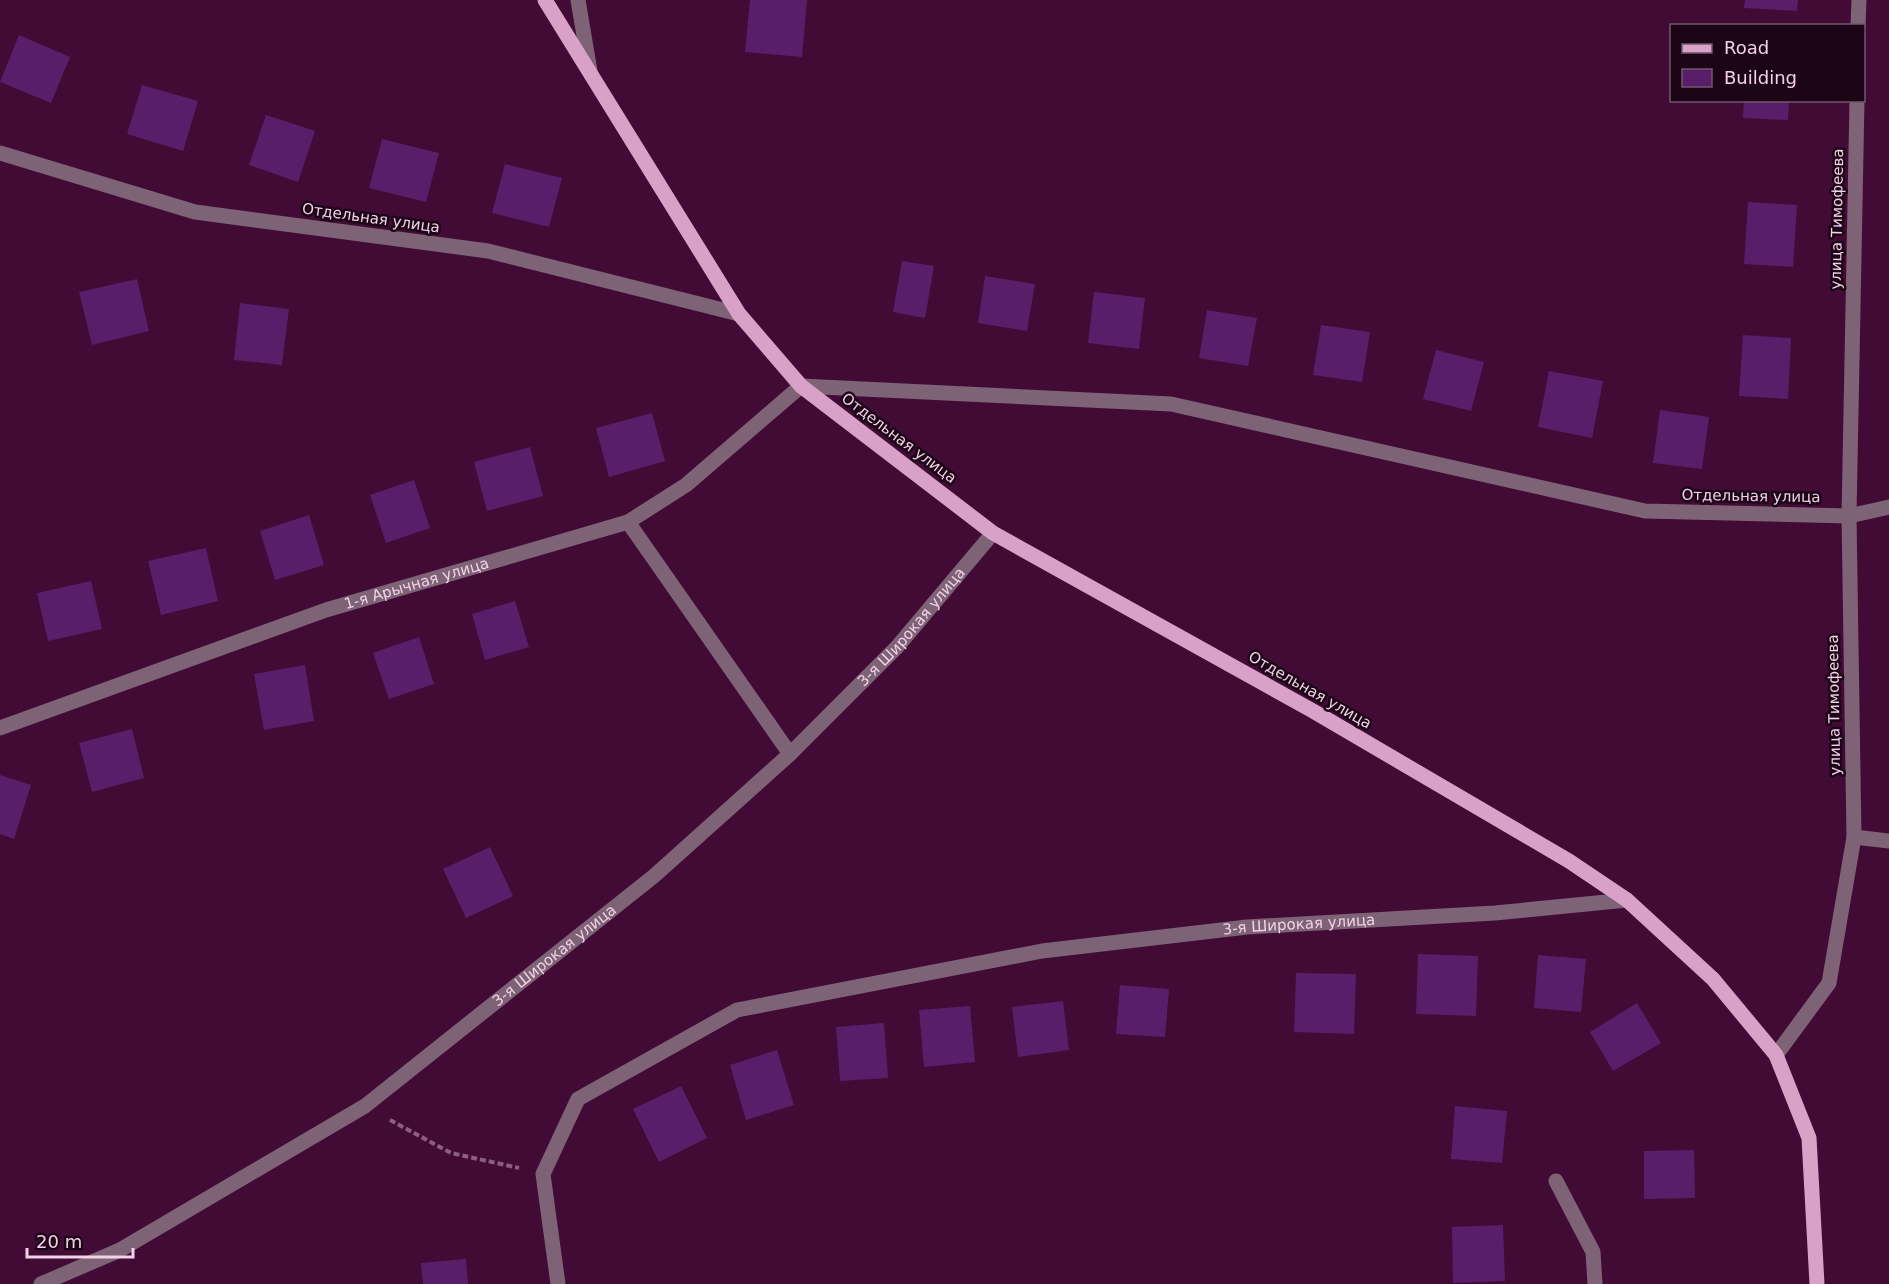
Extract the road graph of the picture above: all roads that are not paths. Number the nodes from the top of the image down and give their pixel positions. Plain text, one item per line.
1 (545, 0) edge
2 (578, 0) edge
3 (1859, 0) edge
4 (1858, 24) edge
5 (590, 71) junction
6 (1857, 102) edge
7 (0, 153) edge
8 (739, 314) junction
9 (801, 387) junction
10 (1889, 507) edge
11 (1849, 516) junction
12 (628, 522) junction
13 (993, 533) junction
14 (0, 728) edge
15 (790, 754) junction
16 (1854, 837) junction
17 (1889, 841) edge
18 (1627, 900) junction
19 (1776, 1055) junction
20 (1556, 1181) dead end
21 (41, 1284) edge
22 (558, 1284) edge
23 (1595, 1284) edge
24 (1817, 1284) edge

1 - 5 main road, Отдельная улица
2 - 5 street, Отдельная улица
3 - 4 street
5 - 8 main road, Отдельная улица
6 - 11 street, улица Тимофеева
7 - 8 street, Отдельная улица
8 - 9 main road, Отдельная улица
9 - 11 street, Отдельная улица
9 - 12 street, 1-я Арычная улица
9 - 13 main road, Отдельная улица
10 - 11 street, Отдельная улица
11 - 16 street, улица Тимофеева
12 - 14 street, 1-я Арычная улица
12 - 15 street
13 - 15 street, 3-я Широкая улица
13 - 18 main road, Отдельная улица
15 - 21 street, 3-я Широкая улица
16 - 17 street
16 - 19 street, улица Тимофеева
18 - 19 main road, Отдельная улица
18 - 22 street, 3-я Широкая улица
19 - 24 main road
20 - 23 street

